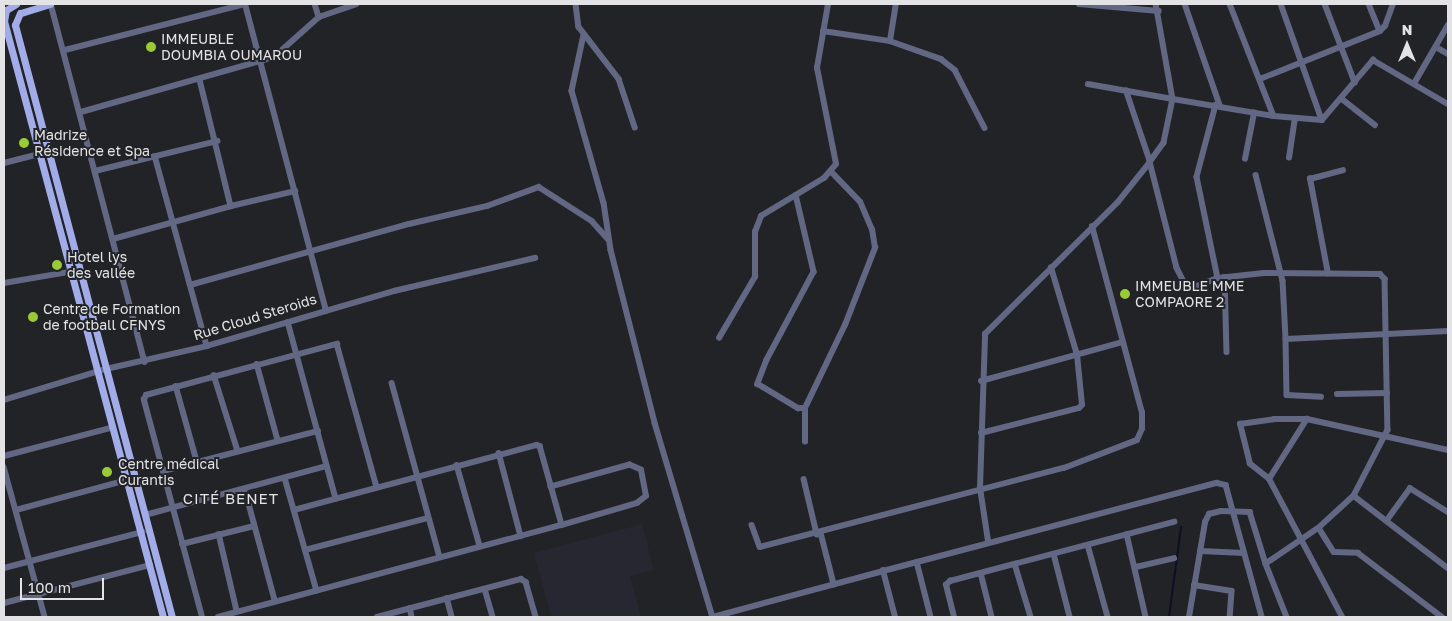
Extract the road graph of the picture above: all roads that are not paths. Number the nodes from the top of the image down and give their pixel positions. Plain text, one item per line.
1 (16, 4) edge
2 (51, 4) edge
3 (245, 4) edge
4 (315, 4) edge
5 (356, 4) edge
6 (576, 4) edge
7 (828, 4) edge
8 (896, 4) edge
9 (1079, 4) edge
10 (1156, 4) edge
11 (1185, 4) edge
12 (1230, 4) edge
13 (1281, 4) edge
14 (1325, 4) edge
15 (1369, 4) edge
16 (1393, 4) edge
17 (5, 7) edge
18 (1158, 11) junction
19 (319, 18) junction
20 (1448, 25) edge
21 (823, 31) junction
22 (1380, 32) junction
23 (584, 35) junction
24 (890, 41) junction
25 (7, 47) edge
26 (1342, 47) junction
27 (1436, 47) junction
28 (65, 50) junction
29 (1448, 54) edge
30 (260, 62) junction
31 (1303, 62) junction
32 (1260, 79) junction
33 (200, 80) junction
34 (1355, 82) junction
35 (1415, 82) junction
36 (1088, 84) dead end
37 (1126, 91) junction
38 (1173, 99) junction
39 (1342, 99) junction
40 (1448, 104) edge
41 (1218, 105) junction
42 (81, 112) junction
43 (1254, 113) junction
44 (1274, 116) junction
45 (1295, 118) junction
46 (1322, 120) junction
47 (1375, 126) dead end
48 (635, 128) dead end
49 (985, 128) dead end
50 (217, 141) junction
51 (47, 152) junction
52 (38, 154) junction
53 (155, 156) junction
54 (1289, 158) dead end
55 (1245, 159) dead end
56 (1150, 162) junction
57 (4, 163) edge
58 (1343, 170) dead end
59 (95, 171) junction
60 (832, 173) junction
61 (1256, 175) dead end
62 (295, 191) junction
63 (796, 195) junction
64 (231, 206) junction
65 (173, 224) junction
66 (1092, 227) junction
67 (608, 238) junction
68 (113, 239) junction
69 (310, 251) junction
70 (535, 258) dead end
71 (1051, 268) junction
72 (70, 272) junction
73 (1280, 273) junction
74 (1328, 274) junction
75 (1221, 277) junction
76 (4, 283) edge
77 (190, 285) junction
78 (326, 311) junction
79 (288, 322) junction
80 (1448, 331) edge
81 (1385, 334) junction
82 (719, 338) dead end
83 (1286, 339) junction
84 (1123, 342) junction
85 (207, 346) junction
86 (1227, 352) dead end
87 (298, 353) junction
88 (1077, 355) junction
89 (145, 362) junction
90 (257, 364) junction
91 (106, 369) junction
92 (96, 373) junction
93 (214, 376) junction
94 (981, 381) junction
95 (392, 383) dead end
96 (176, 386) junction
97 (1387, 393) junction
98 (1337, 394) dead end
99 (1321, 397) dead end
100 (4, 400) edge
101 (804, 408) junction
102 (1307, 418) junction
103 (111, 428) junction
104 (318, 431) junction
105 (981, 432) junction
106 (1386, 434) junction
107 (278, 440) junction
108 (805, 442) dead end
109 (1448, 450) edge
110 (238, 451) junction
111 (499, 454) junction
112 (4, 456) edge
113 (197, 461) junction
114 (458, 465) junction
115 (327, 466) junction
116 (4, 467) edge
117 (164, 471) junction
118 (418, 476) junction
119 (285, 478) junction
120 (804, 479) dead end
121 (127, 480) junction
122 (1269, 480) junction
123 (551, 486) junction
124 (377, 487) junction
125 (245, 488) junction
126 (980, 488) junction
127 (1354, 496) junction
128 (336, 499) junction
129 (173, 508) junction
130 (16, 510) junction
131 (294, 510) junction
132 (1234, 511) junction
133 (1448, 512) edge
134 (145, 515) junction
135 (428, 518) junction
136 (1387, 520) junction
137 (1174, 522) dead end
138 (562, 525) junction
139 (752, 525) dead end
140 (254, 526) junction
141 (1319, 528) junction
142 (142, 532) junction
143 (220, 534) junction
144 (819, 534) junction
145 (1127, 534) junction
146 (521, 536) junction
147 (988, 541) junction
148 (1302, 541) junction
149 (182, 544) junction
150 (1088, 545) junction
151 (480, 546) junction
152 (305, 550) junction
153 (1200, 551) junction
154 (1244, 553) junction
155 (1054, 554) junction
156 (440, 557) junction
157 (1174, 558) dead end
158 (30, 561) junction
159 (917, 562) junction
160 (1015, 564) junction
161 (1266, 564) junction
162 (150, 565) junction
163 (1136, 567) junction
164 (4, 568) edge
165 (1448, 568) edge
166 (884, 571) junction
167 (981, 573) junction
168 (834, 584) junction
169 (1194, 585) junction
170 (485, 589) junction
171 (317, 591) junction
172 (39, 594) junction
173 (447, 598) junction
174 (275, 600) junction
175 (4, 603) edge
176 (410, 608) junction
177 (237, 611) junction
178 (45, 617) edge
179 (163, 617) edge
180 (172, 617) edge
181 (202, 617) edge
182 (218, 617) edge
183 (381, 617) edge
184 (412, 617) edge
185 (452, 617) edge
186 (493, 617) edge
187 (536, 617) edge
188 (713, 617) edge
189 (895, 617) edge
190 (931, 617) edge
191 (954, 617) edge
192 (992, 617) edge
193 (1031, 617) edge
194 (1070, 617) edge
195 (1108, 617) edge
196 (1146, 617) edge
197 (1189, 617) edge
198 (1230, 617) edge
199 (1262, 617) edge
200 (1287, 617) edge
201 (1342, 617) edge
202 (1442, 617) edge

1 - 17 main road
2 - 28 street
2 - 51 main road
3 - 28 street
3 - 30 street, Rue Cloud Steroids
4 - 19 street
5 - 19 street
6 - 23 street
7 - 21 street
8 - 24 street
9 - 18 street
10 - 18 street
11 - 41 street
12 - 32 street
13 - 31 street
14 - 26 street
15 - 22 street
16 - 22 street
17 - 25 main road
18 - 38 street
19 - 30 street
20 - 27 street
21 - 24 street
21 - 60 street
22 - 26 street
23 - 48 street
23 - 67 street
24 - 49 street
25 - 52 main road
26 - 31 street
26 - 34 street
27 - 29 street
27 - 35 street
28 - 42 street
30 - 33 street
30 - 62 street, Rue Cloud Steroids
31 - 32 street
31 - 46 street
32 - 44 street
33 - 42 street
33 - 50 street
34 - 35 street
34 - 39 street
35 - 40 street
36 - 37 street
37 - 38 street
37 - 56 street
38 - 41 street
38 - 56 street
39 - 46 street
39 - 47 street
41 - 43 street
41 - 75 street
42 - 59 street
43 - 44 street
43 - 55 street
44 - 45 street
45 - 46 street
45 - 54 street
50 - 53 street
50 - 64 street
51 - 52 street
51 - 91 main road
52 - 57 street
52 - 72 main road
53 - 59 street
53 - 65 street
56 - 66 street
56 - 75 street
58 - 74 street
59 - 68 street
60 - 63 street
60 - 101 street
61 - 73 street
62 - 64 street
62 - 69 street, Rue Cloud Steroids
63 - 82 street
63 - 101 street
64 - 65 street
65 - 68 street
65 - 77 street
66 - 71 street
66 - 84 street
67 - 69 street
67 - 188 street
68 - 89 street
69 - 77 street
69 - 78 street, Rue Cloud Steroids
70 - 78 street
71 - 88 street
71 - 94 street
72 - 76 street
72 - 92 main road
73 - 74 street
73 - 75 street
73 - 83 street
74 - 81 street
75 - 86 street
77 - 85 street
78 - 79 street, Rue Cloud Steroids
79 - 85 street, Rue Cloud Steroids
79 - 87 street
80 - 81 street
81 - 83 street
81 - 97 street
83 - 99 street
84 - 88 street
84 - 126 street
85 - 89 street, Rue Cloud Steroids
87 - 90 street
87 - 104 street
87 - 124 street
88 - 94 street
88 - 105 street
89 - 91 street, Rue Cloud Steroids
90 - 93 street
90 - 107 street
91 - 92 street, Rue Cloud Steroids
91 - 134 main road
92 - 100 street, Rue Cloud Steroids
92 - 103 main road
93 - 96 street
93 - 110 street
94 - 105 street
95 - 118 street
96 - 113 street
96 - 117 street
97 - 98 street
97 - 106 street
101 - 108 street
102 - 106 street
102 - 122 street
102 - 122 street
103 - 112 street
103 - 121 main road
104 - 107 street
104 - 115 street
105 - 126 street
106 - 109 street
106 - 127 street
107 - 110 street
110 - 113 street
111 - 114 street
111 - 123 street
111 - 146 street
113 - 117 street
114 - 118 street
114 - 151 street
115 - 119 street
115 - 128 street
116 - 130 street
117 - 129 street
118 - 124 street
118 - 135 street
119 - 125 street
119 - 131 street
120 - 144 street
121 - 130 street
121 - 142 main road
122 - 148 street
123 - 138 street
123 - 138 street
124 - 128 street
125 - 129 street
125 - 140 street
126 - 144 street
126 - 147 street
127 - 136 street
127 - 141 street
128 - 131 street
129 - 134 street
129 - 149 street
130 - 158 street
131 - 152 street
132 - 147 street
132 - 153 street
132 - 154 street
132 - 161 street
133 - 136 street
134 - 180 main road
135 - 152 street
135 - 156 street
136 - 165 street
137 - 145 street
138 - 146 street
139 - 144 street
140 - 143 street
140 - 174 street
141 - 148 street
141 - 202 street
142 - 158 street
142 - 162 main road
143 - 149 street
143 - 177 street
144 - 168 street
145 - 150 street
145 - 163 street
146 - 151 street
147 - 159 street
148 - 161 street
148 - 201 street
149 - 181 street
150 - 155 street
150 - 195 street
151 - 156 street
152 - 171 street
153 - 154 street
153 - 169 street
154 - 199 street
155 - 160 street
155 - 194 street
156 - 171 street
157 - 163 street
158 - 164 street
158 - 172 street
159 - 166 street
159 - 190 street
160 - 167 street
160 - 193 street
161 - 200 street
162 - 172 street
162 - 179 main road
163 - 196 street
166 - 168 street
166 - 189 street
167 - 191 street
167 - 192 street
168 - 188 street
169 - 197 street
169 - 198 street
170 - 173 street
170 - 186 street
170 - 187 street
171 - 174 street
172 - 175 street
172 - 178 street
173 - 176 street
173 - 185 street
174 - 177 street
176 - 183 street
176 - 184 street
177 - 182 street

